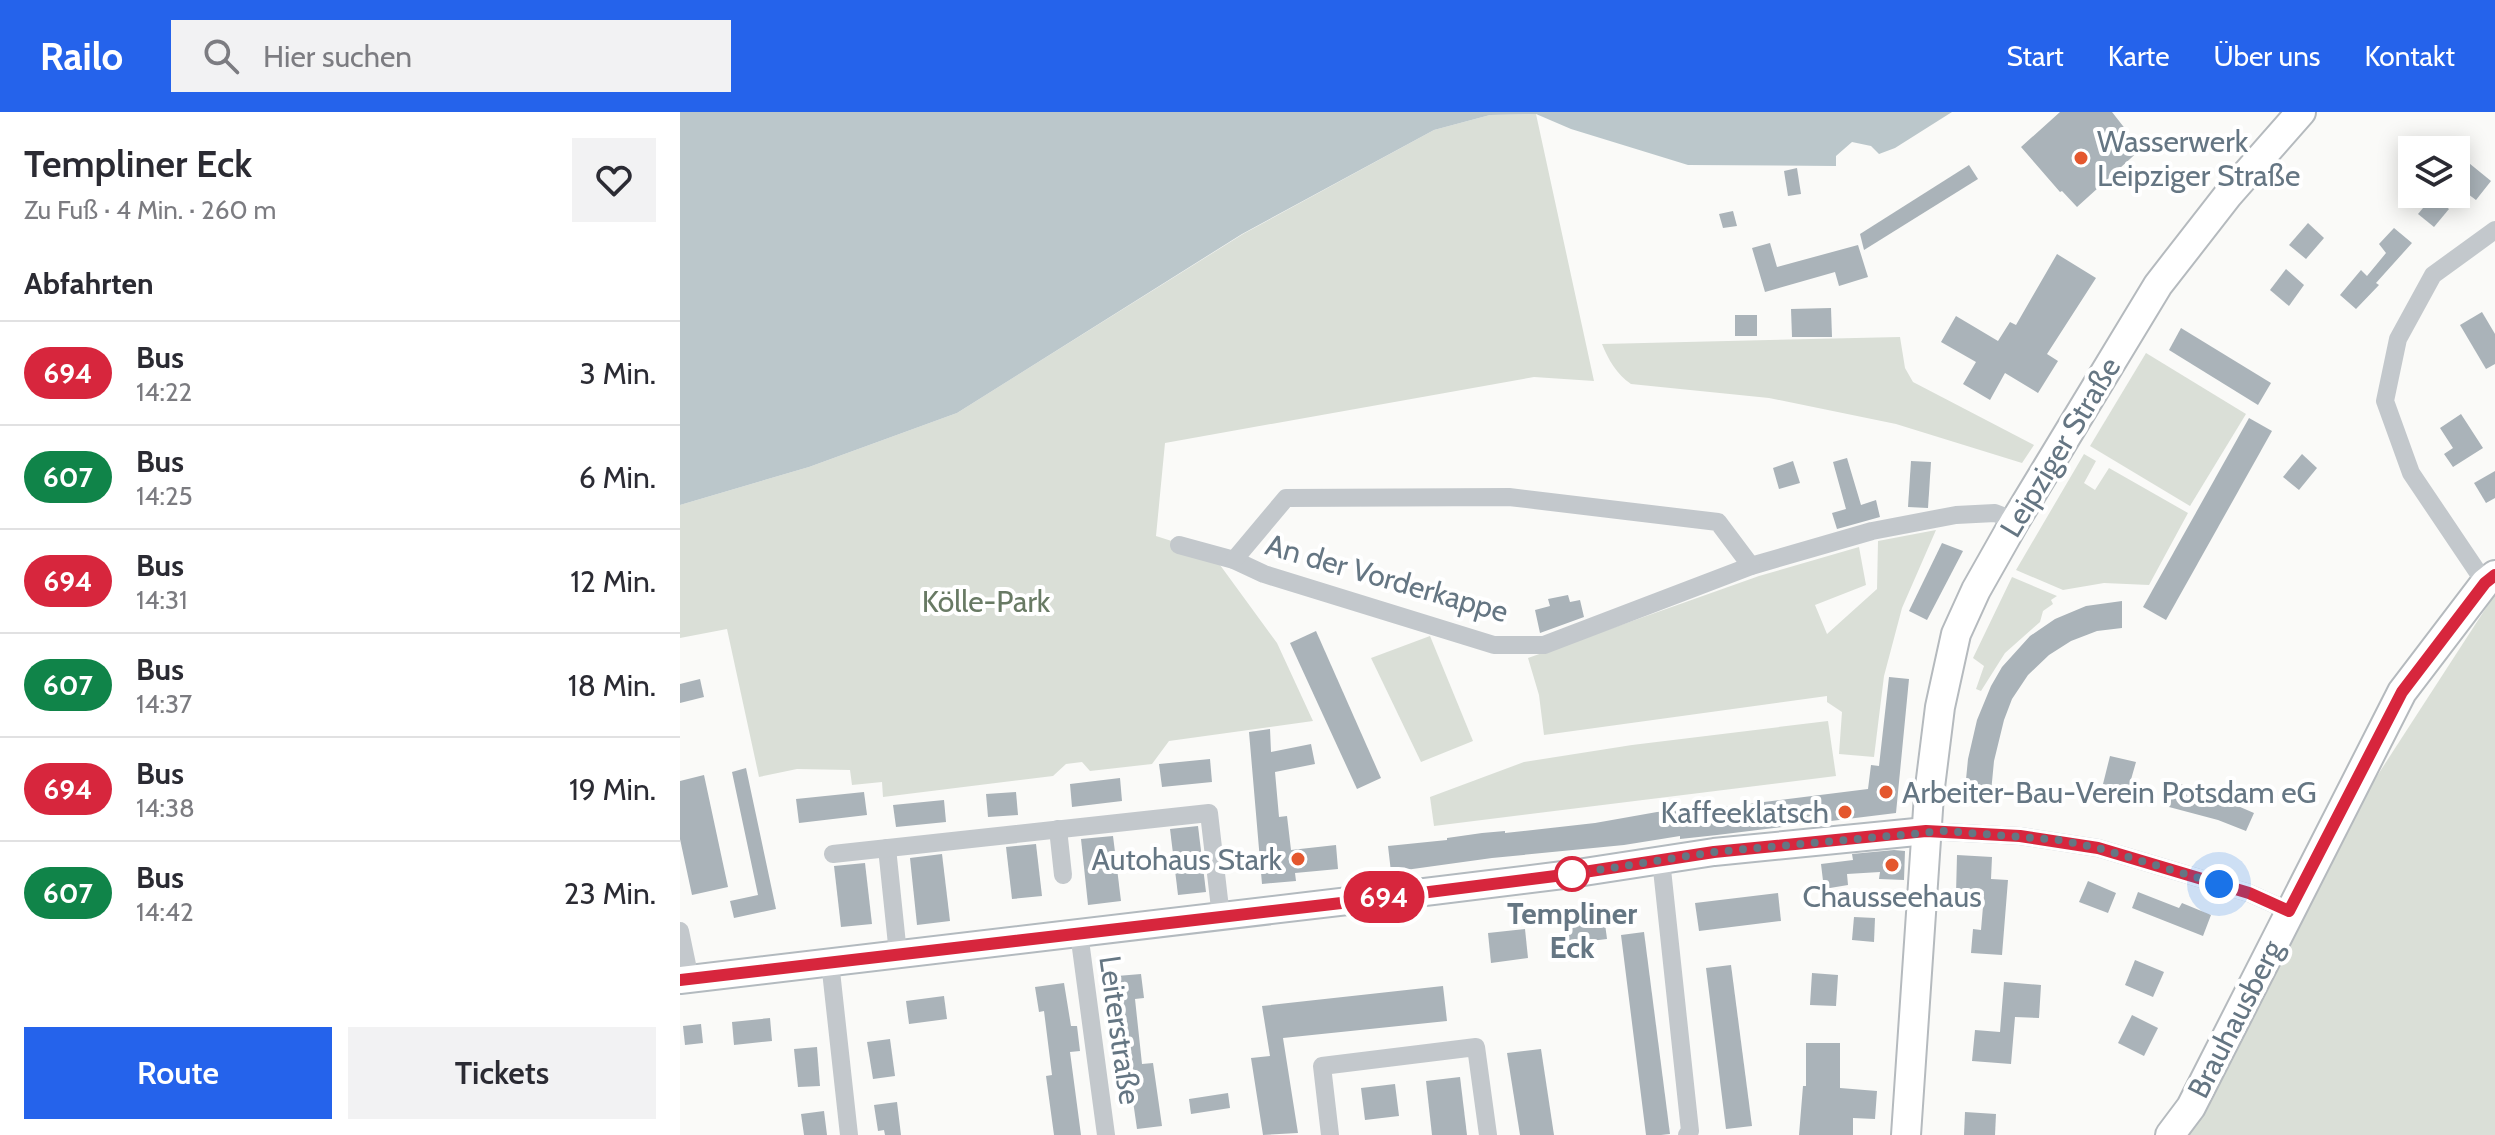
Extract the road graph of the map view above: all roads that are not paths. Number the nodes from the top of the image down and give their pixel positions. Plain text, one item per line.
1 (2301, 112) edge
2 (2495, 230) edge
3 (2015, 521) junction
4 (1179, 545) dead end
5 (1234, 560) junction
6 (1751, 566) junction
7 (2490, 579) edge
8 (1058, 829) junction
9 (1926, 831) junction
10 (887, 848) junction
11 (833, 854) dead end
12 (1661, 860) junction
13 (1063, 875) dead end
14 (2289, 911) junction
15 (1221, 917) junction
16 (680, 931) edge
17 (1079, 933) junction
18 (898, 954) junction
19 (830, 962) junction
20 (685, 979) edge
21 (1690, 1134) edge
22 (849, 1135) edge
23 (1106, 1135) edge
24 (1330, 1135) edge
25 (1488, 1135) edge
26 (1906, 1135) edge
27 (2170, 1135) edge

1 - 3 main road, Leipziger Straße
2 - 7 street
3 - 6 street, An der Vorderkappe
3 - 9 main road, Leipziger Straße
4 - 5 street, An der Vorderkappe
5 - 6 street, An der Vorderkappe
5 - 6 street, An der Vorderkappe
7 - 14 main road, Brauhausberg
8 - 10 street
8 - 13 street
8 - 15 street
9 - 12 street
9 - 14 street
9 - 26 main road, Leipziger Straße
10 - 11 street
10 - 18 street
12 - 15 street
12 - 21 street
14 - 27 main road, Brauhausberg
15 - 17 street
16 - 20 street
17 - 18 street
17 - 23 street, Leiterstraße
18 - 19 street
19 - 20 street
19 - 22 street
24 - 25 street

